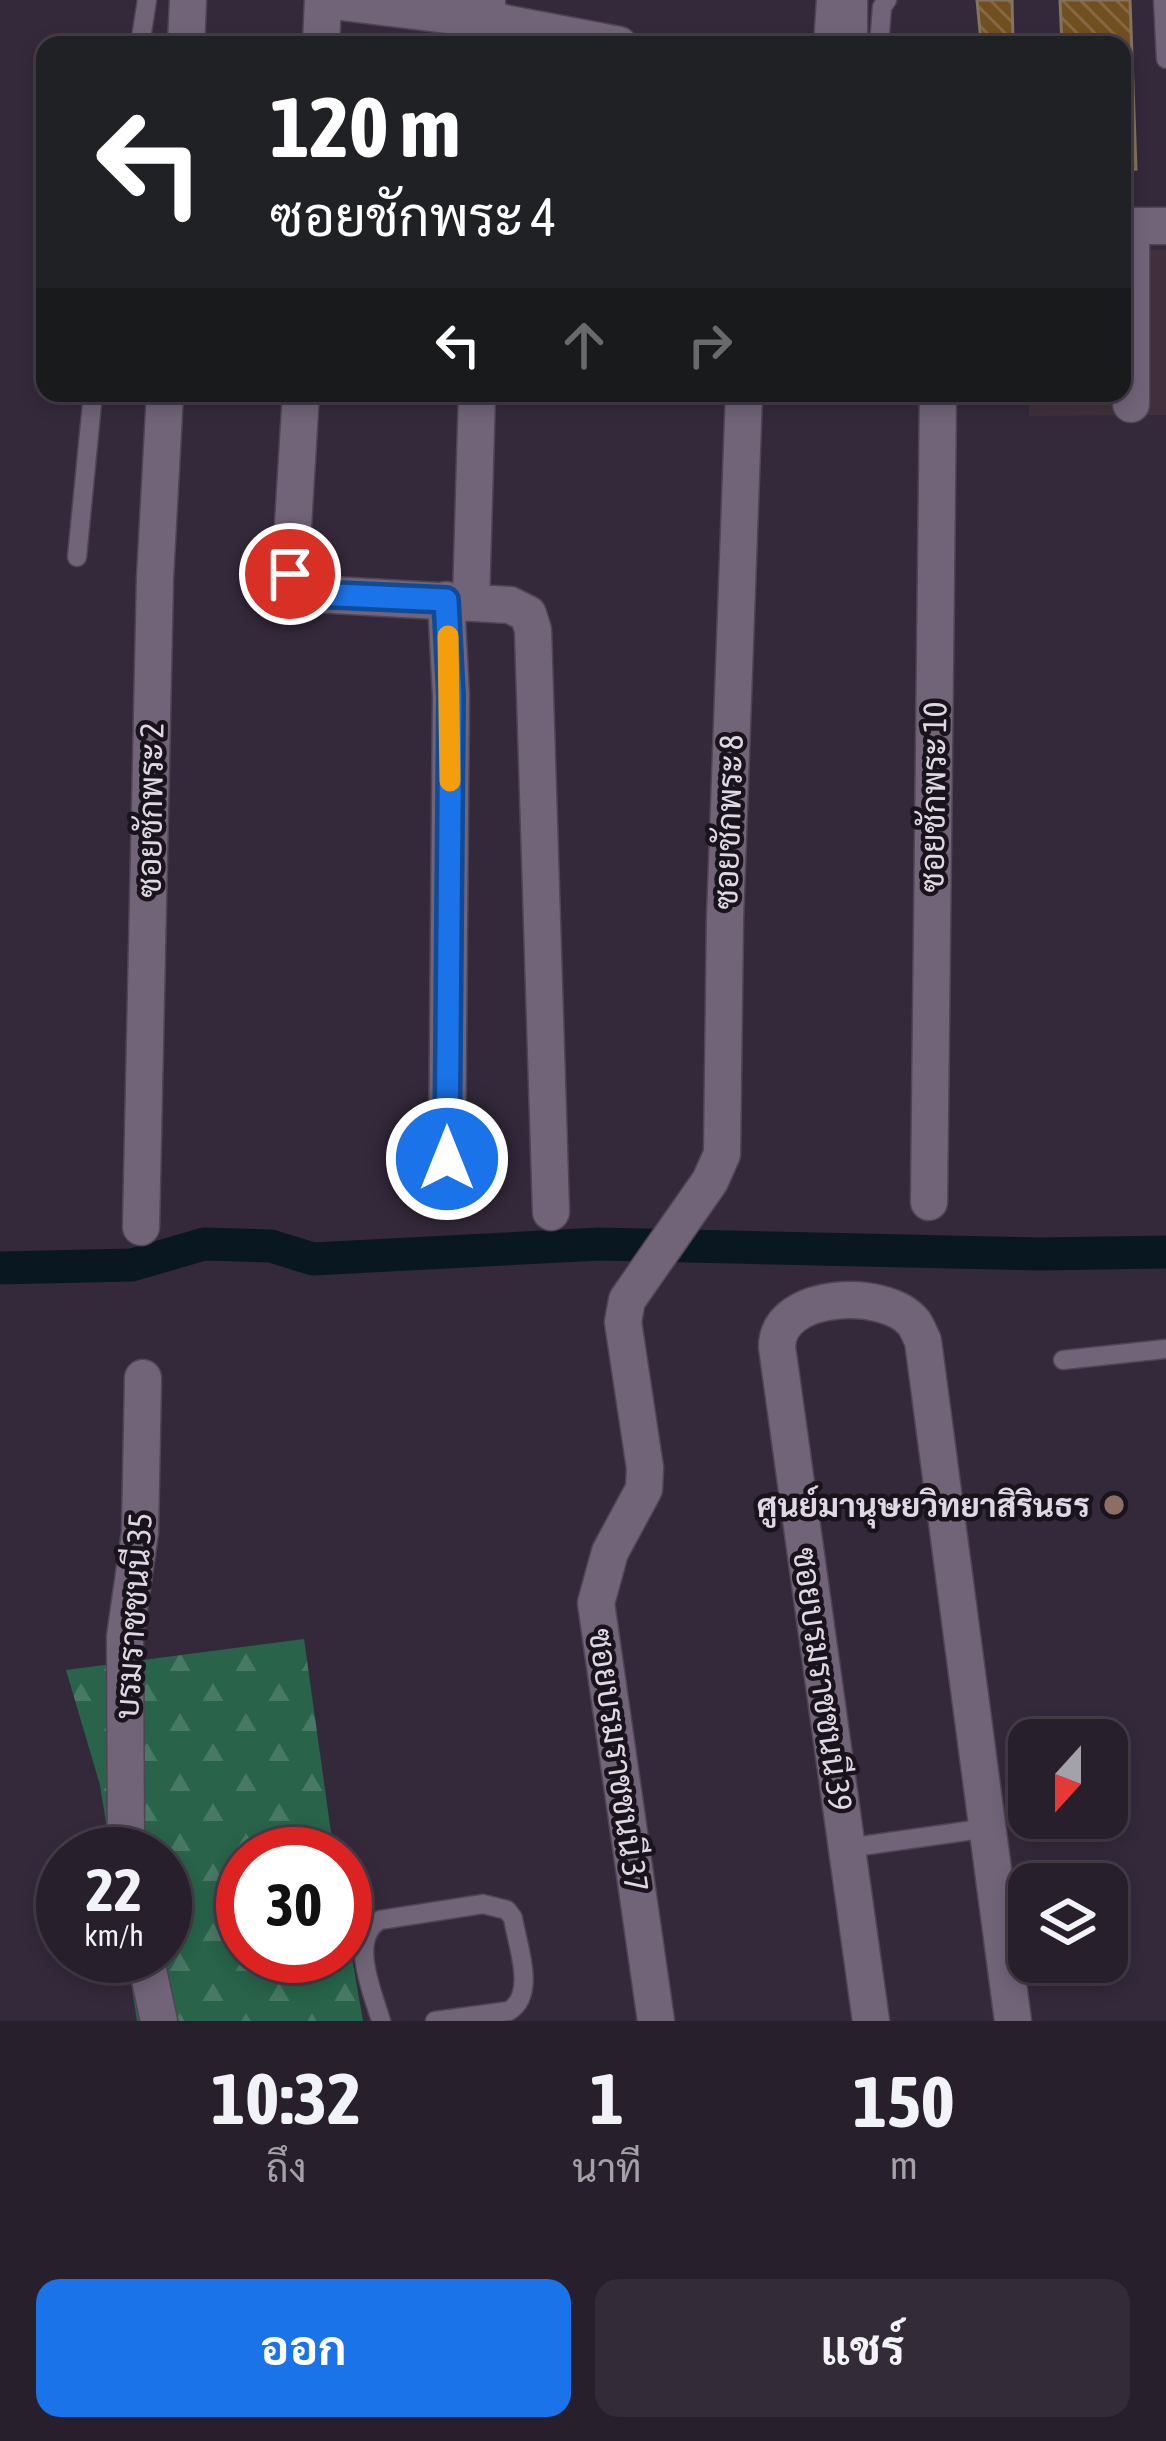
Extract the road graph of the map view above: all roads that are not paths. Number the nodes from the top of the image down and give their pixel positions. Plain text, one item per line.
1 (147, 0) edge
2 (188, 0) edge
3 (324, 0) edge
4 (826, 0) edge
5 (850, 0) edge
6 (887, 0) edge
7 (1163, 0) edge
8 (488, 22) edge
9 (141, 36) edge
10 (186, 36) edge
11 (322, 36) edge
12 (568, 36) edge
13 (824, 36) edge
14 (849, 36) edge
15 (880, 36) edge
16 (1166, 59) edge
17 (1140, 227) edge
18 (92, 402) edge
19 (165, 402) edge
20 (300, 402) edge
21 (476, 402) edge
22 (744, 402) edge
23 (938, 402) edge
24 (1131, 404) dead end
25 (77, 557) dead end
26 (458, 600) junction
27 (447, 1159) dead end
28 (929, 1202) dead end
29 (551, 1212) dead end
30 (141, 1227) dead end
31 (671, 1237) joint
32 (1166, 1349) edge
33 (1063, 1360) dead end
34 (143, 1378) dead end
35 (126, 1827) edge
36 (988, 1828) junction
37 (847, 1848) junction
38 (151, 1983) edge
39 (492, 2017) edge
40 (159, 2021) edge
41 (381, 2021) edge
42 (435, 2021) edge
43 (656, 2021) edge
44 (871, 2021) edge
45 (1013, 2021) edge

1 - 9 lane
2 - 10 street
3 - 8 street
3 - 11 street
4 - 13 lane
5 - 14 street
6 - 15 lane
7 - 16 lane
8 - 12 street
17 - 24 street
18 - 25 lane
19 - 30 street, ซอยชักพระ 2
20 - 26 street
21 - 26 street
22 - 31 street, ซอยชักพระ 8
23 - 28 street, ซอยชักพระ 10
26 - 27 street
26 - 29 street
31 - 43 street, ซอยบรมราชชนนี 37
32 - 33 lane
34 - 35 street, บรมราชชนนี 35
36 - 37 lane
36 - 37 street, ซอยบรมราชชนนี 39
36 - 45 street, ซอยบรมราชชนนี 39
37 - 44 street, ซอยบรมราชชนนี 39
38 - 40 street
39 - 41 lane
39 - 42 lane

